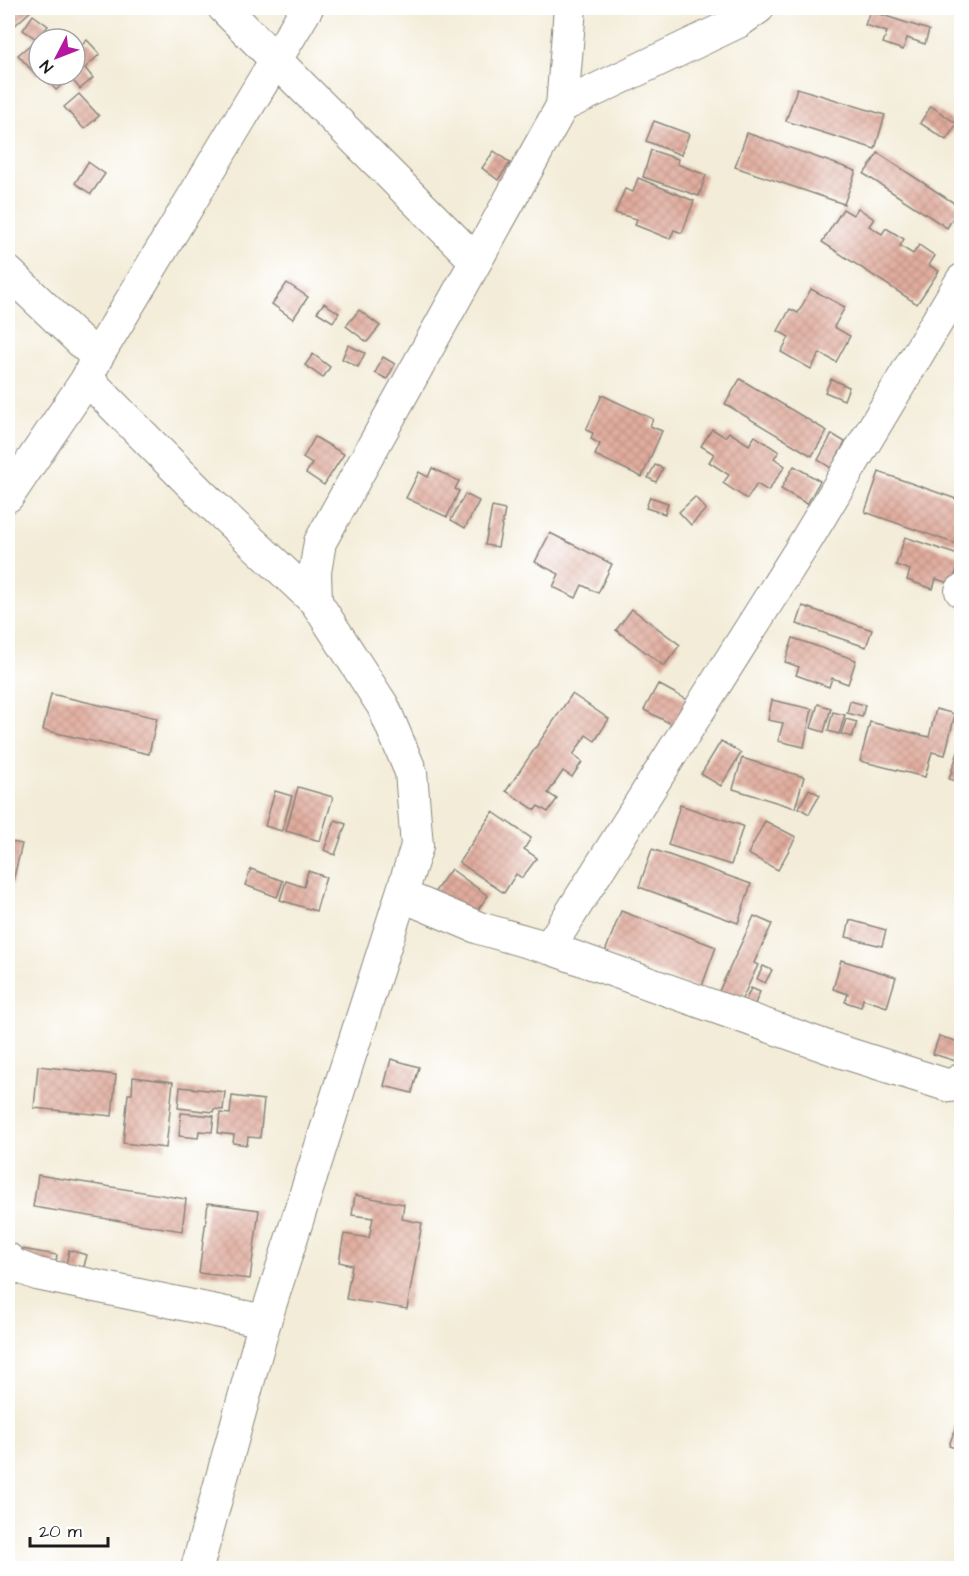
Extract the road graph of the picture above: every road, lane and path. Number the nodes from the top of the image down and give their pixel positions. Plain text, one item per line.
1 (224, 8) edge
2 (307, 8) edge
3 (570, 8) edge
4 (758, 8) edge
5 (274, 61) junction
6 (562, 106) junction
7 (475, 260) junction
8 (8, 272) edge
9 (962, 280) edge
10 (92, 368) junction
11 (8, 496) edge
12 (316, 602) junction
13 (403, 896) junction
14 (549, 948) junction
15 (962, 1079) edge
16 (8, 1259) edge
17 (265, 1321) junction
18 (197, 1569) edge

1 - 5 street
2 - 5 street
3 - 6 street
4 - 6 street
5 - 7 street
5 - 10 street
6 - 7 street
7 - 12 street
8 - 10 street
9 - 14 street
10 - 11 street
10 - 12 street
12 - 13 street
13 - 14 street
13 - 17 street
14 - 15 street
16 - 17 street
17 - 18 street

